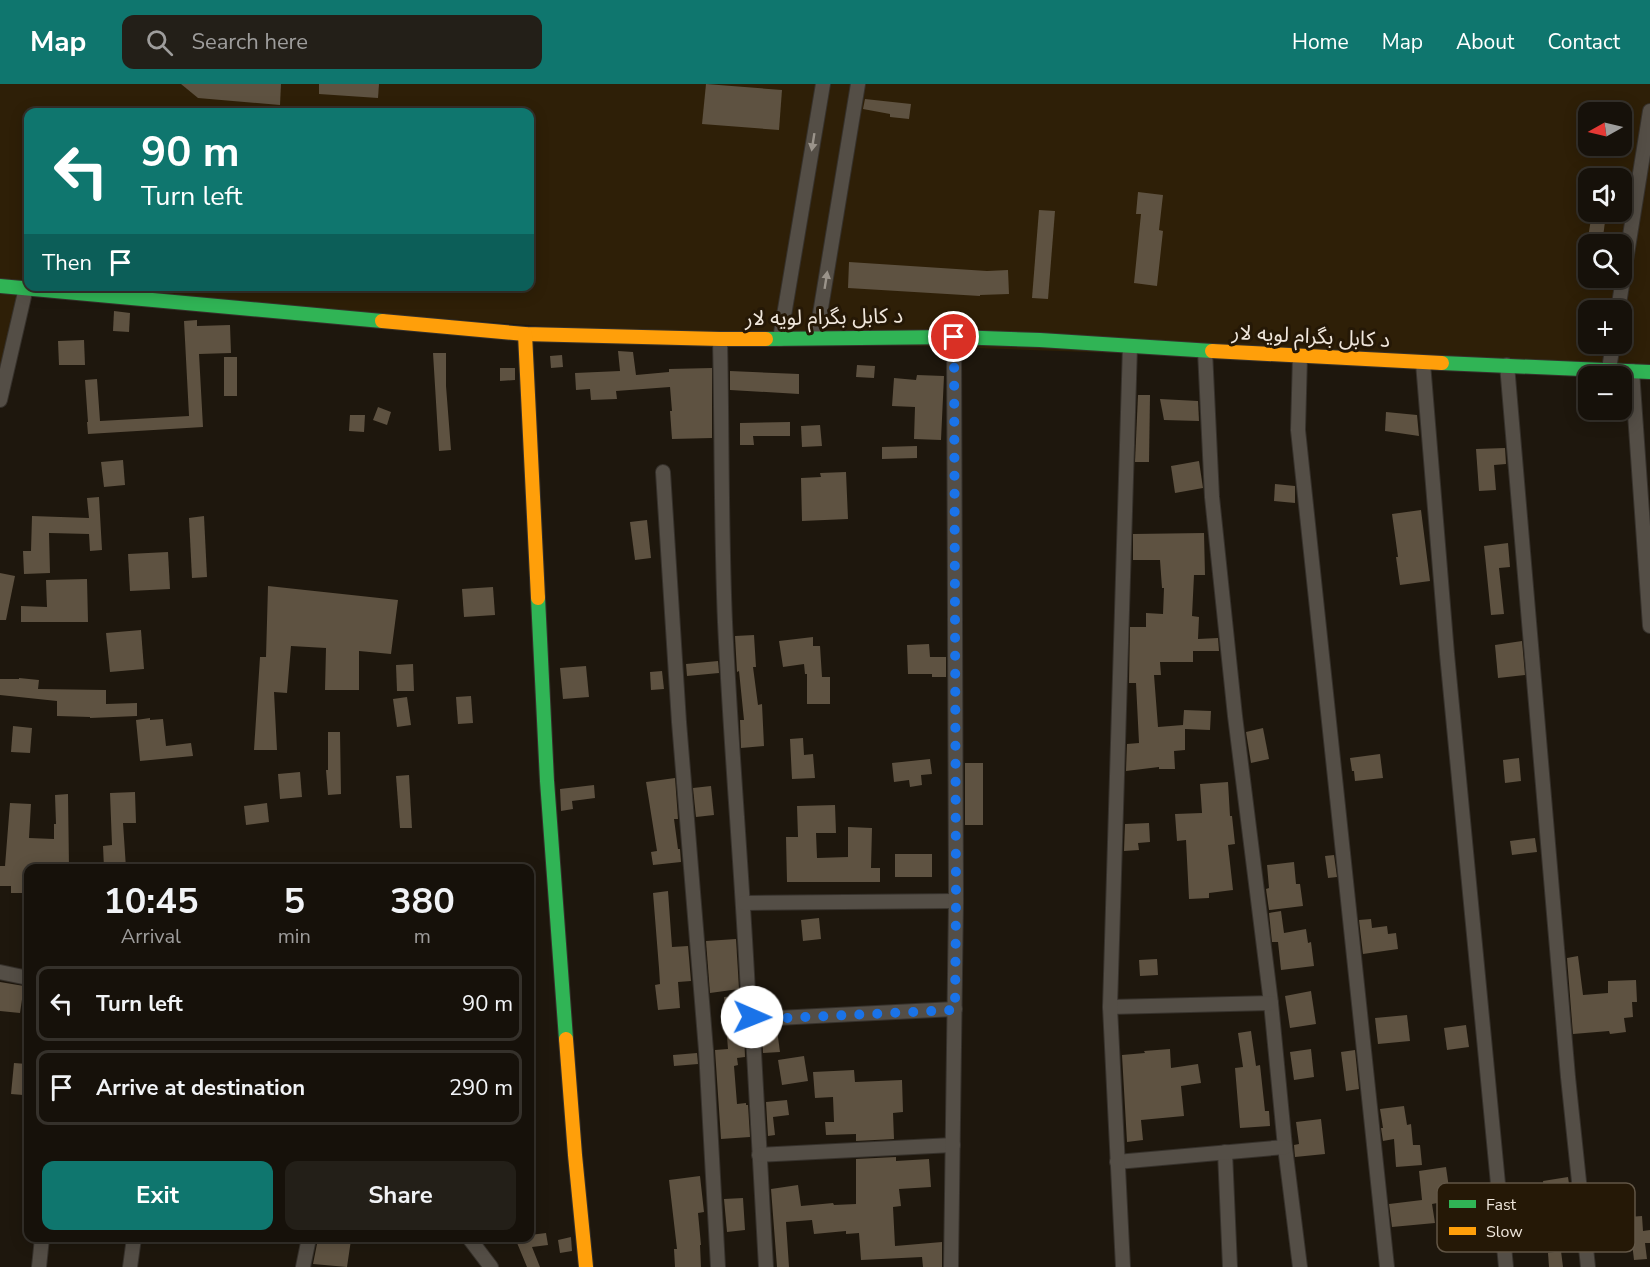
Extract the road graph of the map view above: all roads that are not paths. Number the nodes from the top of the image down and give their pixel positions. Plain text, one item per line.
1 (823, 84) edge
2 (858, 84) edge
3 (1650, 111) edge
4 (0, 286) edge
5 (24, 288) edge
6 (25, 291) edge
7 (59, 291) edge
8 (1620, 300) edge
9 (525, 334) junction
10 (954, 337) junction
11 (816, 338) junction
12 (720, 339) junction
13 (780, 339) junction
14 (1130, 346) junction
15 (1205, 351) junction
16 (1300, 356) junction
17 (1423, 363) junction
18 (1507, 365) junction
19 (1578, 368) edge
20 (1632, 371) joint
21 (1650, 372) edge
22 (0, 400) edge
23 (663, 472) dead end
24 (1650, 626) edge
25 (956, 902) junction
26 (744, 903) junction
27 (0, 972) edge
28 (24, 977) edge
29 (1271, 1003) junction
30 (1110, 1007) junction
31 (955, 1010) junction
32 (752, 1017) junction
33 (953, 1145) junction
34 (1285, 1147) junction
35 (1225, 1152) junction
36 (759, 1155) junction
37 (1117, 1162) junction
38 (1498, 1183) edge
39 (1579, 1183) edge
40 (42, 1242) edge
41 (133, 1242) edge
42 (308, 1242) edge
43 (472, 1242) edge
44 (1505, 1252) edge
45 (1586, 1252) edge
46 (39, 1267) edge
47 (130, 1267) edge
48 (303, 1267) edge
49 (491, 1267) edge
50 (586, 1267) edge
51 (718, 1267) edge
52 (766, 1267) edge
53 (951, 1267) edge
54 (1123, 1267) edge
55 (1230, 1267) edge
56 (1300, 1267) edge
57 (1387, 1267) edge
58 (1506, 1267) edge
59 (1588, 1267) edge

1 -> 13 street
11 -> 2 street
3 - 8 street
4 - 5 main road, د کابل بگرام لویه لار
6 - 22 street
7 - 9 main road, د کابل بگرام لویه لار
9 - 12 main road, د کابل بگرام لویه لار
9 - 50 main road
10 - 11 main road, د کابل بگرام لویه لار
10 - 14 main road, د کابل بگرام لویه لار
10 - 25 street
11 - 13 main road, د کابل بگرام لویه لار
12 - 13 main road, د کابل بگرام لویه لار
12 - 26 street
14 - 15 main road, د کابل بگرام لویه لار
14 - 30 street
15 - 16 main road, د کابل بگرام لویه لار
15 - 29 street
16 - 17 main road, د کابل بگرام لویه لار
16 - 57 street
17 - 18 main road, د کابل بگرام لویه لار
17 - 38 street
18 - 19 main road, د کابل بگرام لویه لار
18 - 39 street
20 - 21 main road, د کابل بگرام لویه لار
20 - 24 street
23 - 51 street
25 - 26 street
25 - 31 street
26 - 32 street
27 - 28 street
29 - 30 street
29 - 34 street
30 - 37 street
31 - 32 street
31 - 33 street
32 - 36 street
33 - 36 street
33 - 53 street
34 - 35 street
34 - 56 street
35 - 37 street
35 - 55 street
36 - 52 street
37 - 54 street
40 - 46 street
41 - 47 street
42 - 48 street
43 - 49 street
44 - 58 street
45 - 59 street

